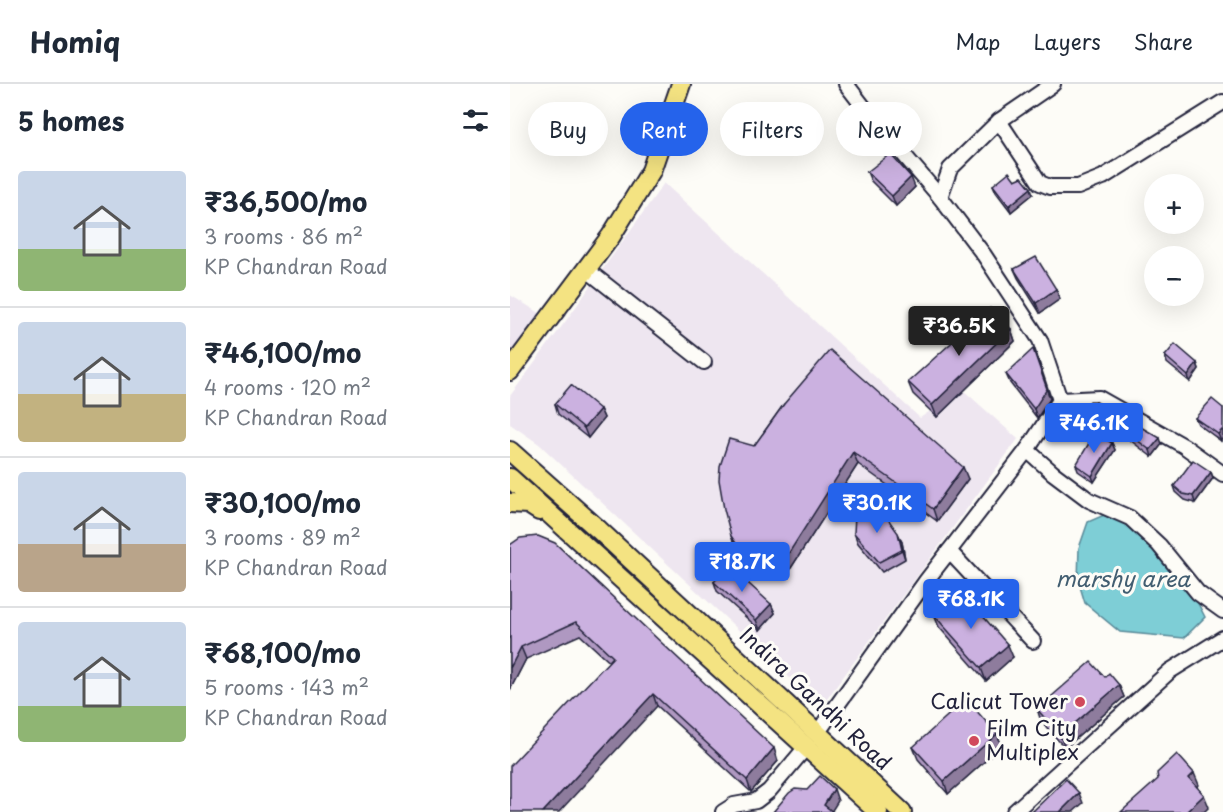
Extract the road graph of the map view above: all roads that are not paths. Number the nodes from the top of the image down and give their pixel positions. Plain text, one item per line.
1 (681, 84) edge
2 (846, 84) edge
3 (1053, 84) edge
4 (1223, 102) edge
5 (999, 121) junction
6 (940, 197) junction
7 (587, 270) junction
8 (704, 362) dead end
9 (510, 371) edge
10 (1060, 400) junction
11 (1027, 450) junction
12 (510, 451) edge
13 (1223, 474) edge
14 (510, 478) edge
15 (510, 503) edge
16 (561, 525) junction
17 (949, 551) junction
18 (1223, 611) edge
19 (1223, 638) edge
20 (1033, 641) dead end
21 (813, 739) junction
22 (723, 812) edge
23 (878, 812) edge
24 (902, 812) edge
25 (1014, 812) edge

1 - 7 main road
2 - 6 street
3 - 5 street
4 - 5 street
5 - 6 street
6 - 10 street
7 - 8 street
7 - 9 main road
10 - 11 street
10 - 13 street
11 - 17 street
11 - 18 street
12 - 21 main road, Indira Gandhi Road
14 - 16 main road, Indira Gandhi Road
15 - 16 main road
16 - 21 main road, Indira Gandhi Road
17 - 20 street
17 - 21 street
19 - 25 street
21 - 22 street
21 - 23 main road, Indira Gandhi Road
21 - 24 main road, Indira Gandhi Road

